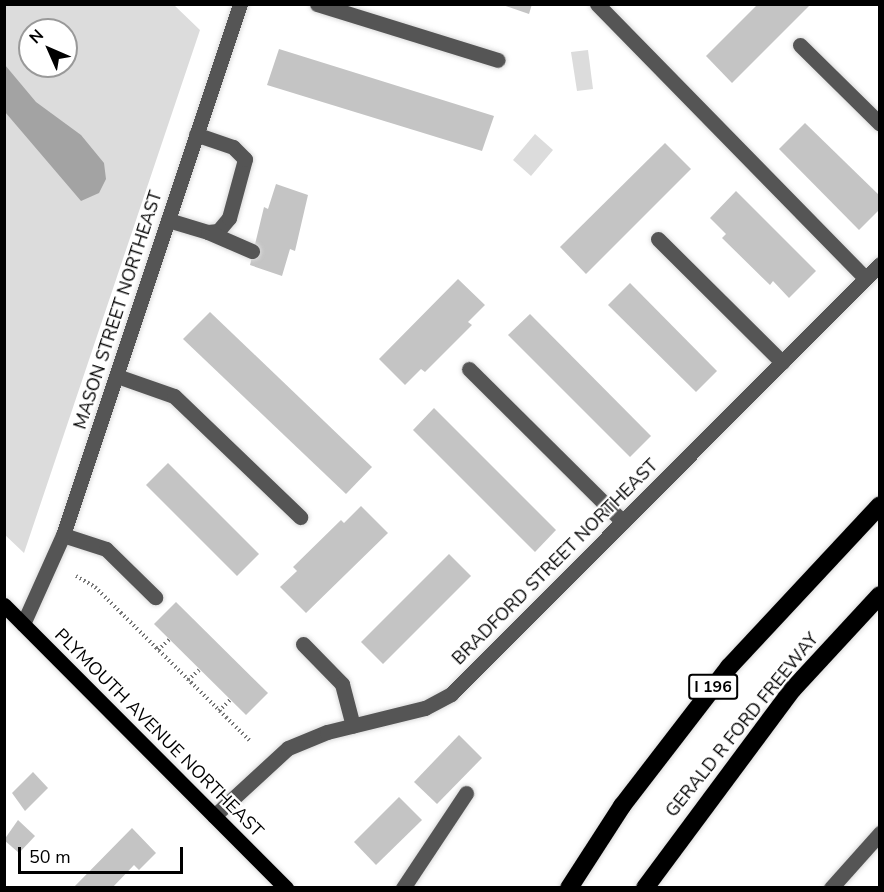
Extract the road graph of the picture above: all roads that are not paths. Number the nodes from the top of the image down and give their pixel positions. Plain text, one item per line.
1 (240, 4) edge
2 (317, 4) edge
3 (597, 4) edge
4 (800, 45) dead end
5 (498, 60) dead end
6 (879, 124) edge
7 (196, 134) junction
8 (168, 219) junction
9 (208, 232) junction
10 (658, 239) dead end
11 (252, 251) dead end
12 (879, 264) edge
13 (865, 278) junction
14 (782, 362) junction
15 (469, 369) dead end
16 (117, 376) junction
17 (879, 505) edge
18 (300, 517) dead end
19 (622, 522) junction
20 (63, 535) junction
21 (879, 595) edge
22 (155, 597) dead end
23 (4, 605) edge
24 (23, 624) junction
25 (303, 644) dead end
26 (353, 726) junction
27 (466, 793) dead end
28 (214, 816) junction
29 (879, 833) edge
30 (286, 888) edge
31 (403, 888) edge
32 (569, 888) edge
33 (645, 888) edge
34 (831, 888) edge

1 - 7 street, MASON STREET NORTHEAST
2 - 5 street
3 - 13 street
4 - 6 street
7 - 8 street, MASON STREET NORTHEAST
7 - 9 street
8 - 9 street
8 - 16 street, MASON STREET NORTHEAST
9 - 11 street
10 - 14 street
12 - 13 street, BRADFORD STREET NORTHEAST
13 - 14 street, BRADFORD STREET NORTHEAST
14 - 19 street, BRADFORD STREET NORTHEAST
15 - 19 street
16 - 18 street
16 - 20 street, MASON STREET NORTHEAST
17 - 32 highway, I 196
19 - 26 street, BRADFORD STREET NORTHEAST
20 - 22 street
20 - 24 street, MASON STREET NORTHEAST
21 - 33 highway, GERALD R FORD FREEWAY
23 - 24 main road, PLYMOUTH AVENUE NORTHEAST
24 - 28 main road, PLYMOUTH AVENUE NORTHEAST
25 - 26 street
26 - 28 street, BRADFORD STREET NORTHEAST
27 - 31 street
28 - 30 main road, PLYMOUTH AVENUE NORTHEAST
29 - 34 street

